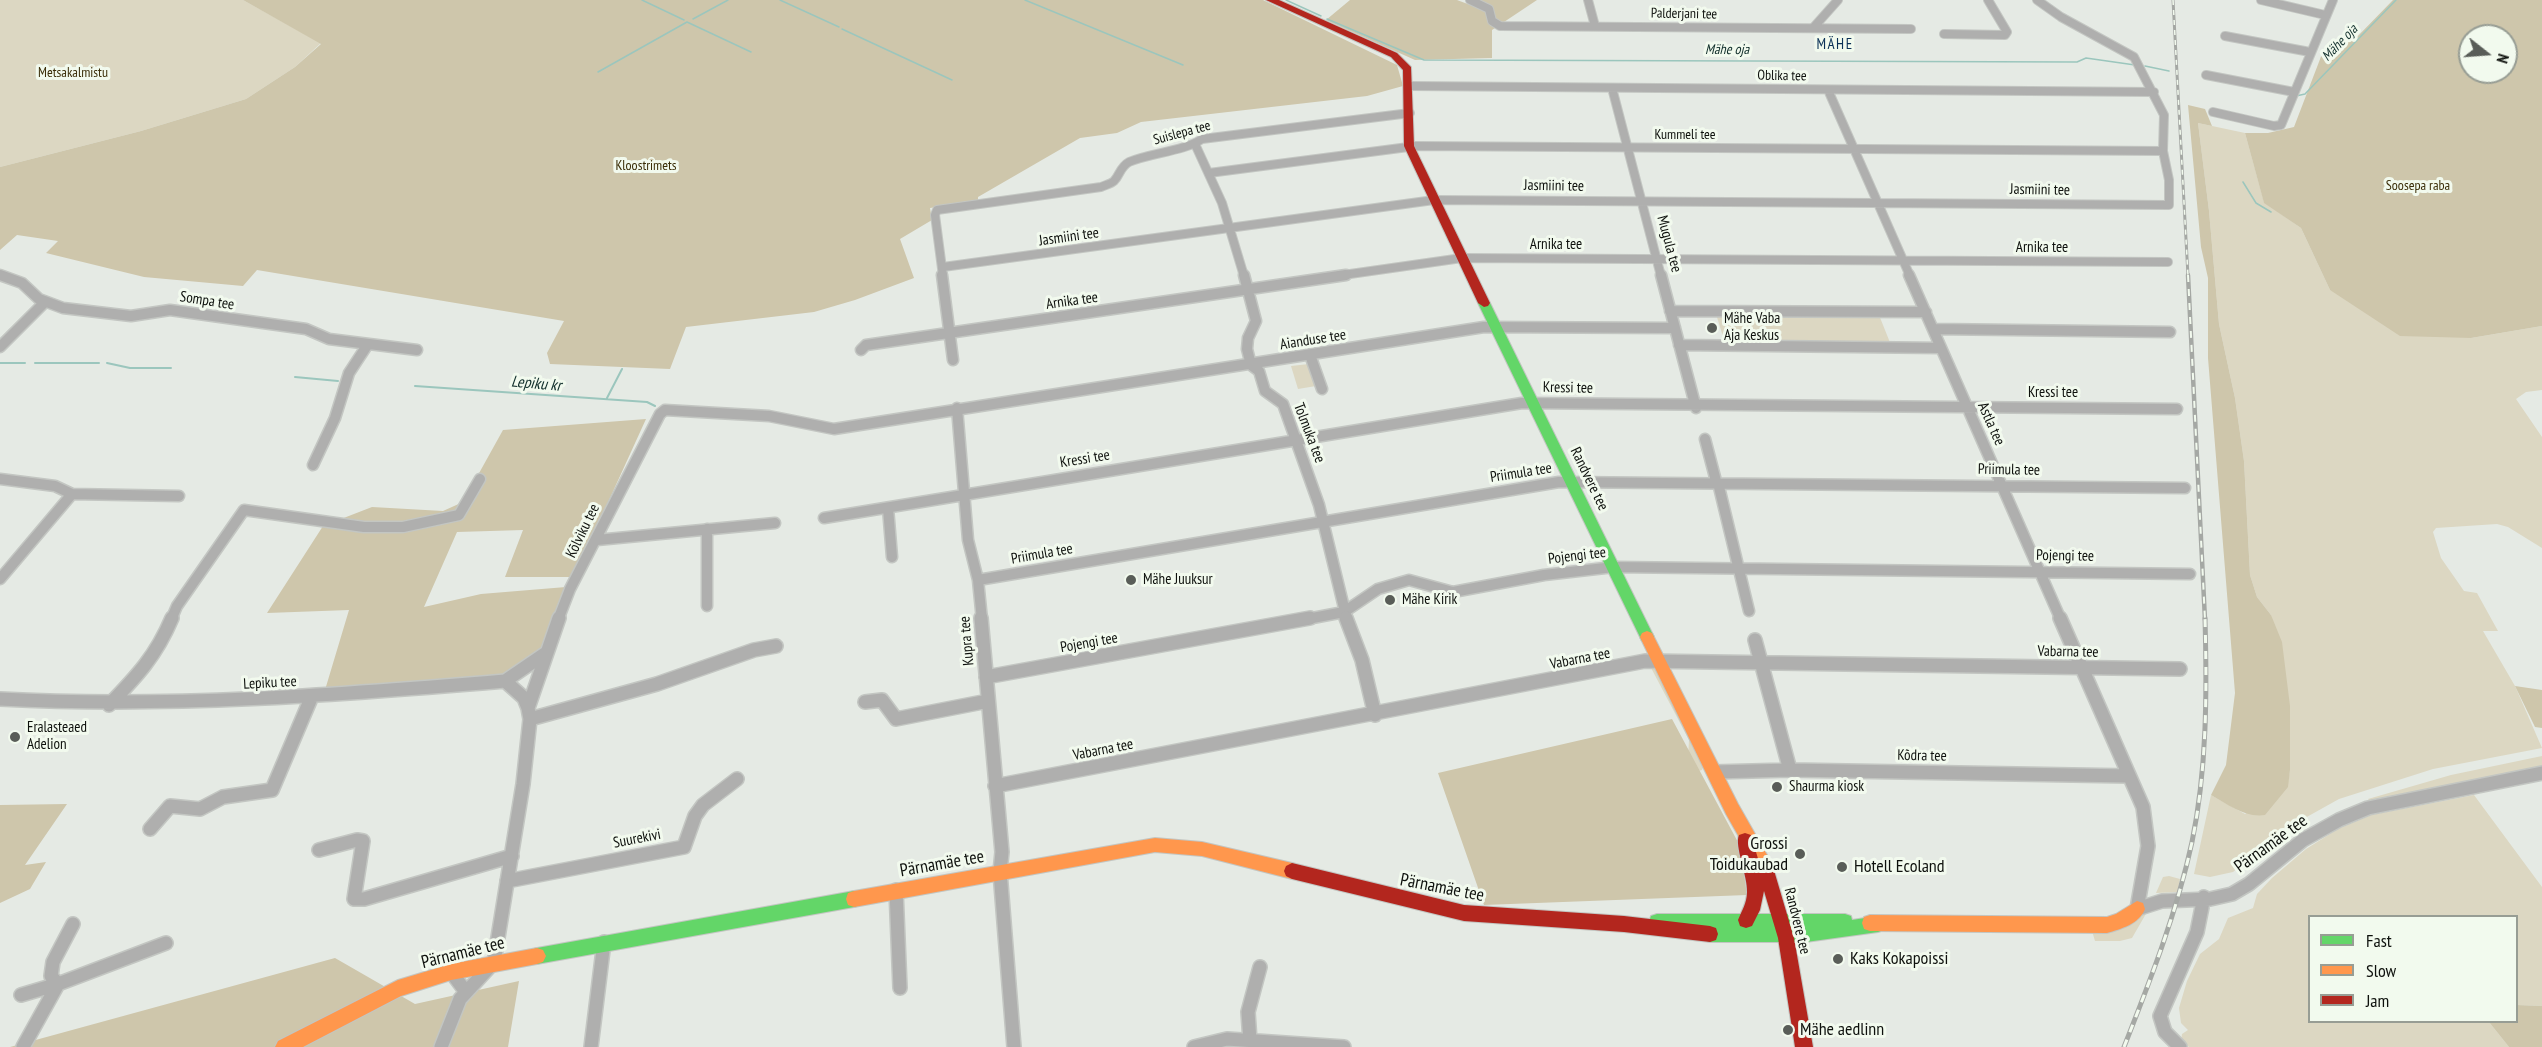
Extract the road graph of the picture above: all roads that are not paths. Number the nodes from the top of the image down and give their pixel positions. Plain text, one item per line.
1 (1271, 0) edge
2 (1470, 0) edge
3 (1588, 0) edge
4 (1838, 0) edge
5 (1988, 0) edge
6 (2037, 0) edge
7 (2260, 0) edge
8 (2333, 0) edge
9 (2325, 15) junction
10 (1595, 26) junction
11 (1813, 28) junction
12 (1911, 29) dead end
13 (1944, 34) dead end
14 (2225, 36) dead end
15 (2310, 52) junction
16 (2206, 75) dead end
17 (1410, 86) junction
18 (1612, 88) junction
19 (1828, 90) junction
20 (2294, 92) junction
21 (2154, 93) junction
22 (2212, 112) dead end
23 (1410, 113) junction
24 (1195, 144) junction
25 (1409, 147) junction
26 (1628, 148) junction
27 (1854, 149) junction
28 (2163, 152) junction
29 (1209, 173) junction
30 (1434, 200) junction
31 (1641, 200) junction
32 (1878, 202) junction
33 (1229, 228) junction
34 (1462, 258) junction
35 (1657, 258) junction
36 (1904, 260) junction
37 (2168, 262) dead end
38 (943, 267) junction
39 (0, 275) edge
40 (1247, 289) junction
41 (45, 302) junction
42 (1670, 311) junction
43 (1926, 312) junction
44 (1496, 327) junction
45 (1675, 328) junction
46 (1934, 329) junction
47 (950, 332) junction
48 (2170, 332) dead end
49 (368, 344) junction
50 (1679, 345) junction
51 (0, 347) edge
52 (1941, 348) junction
53 (417, 350) dead end
54 (861, 350) dead end
55 (1310, 355) junction
56 (953, 360) dead end
57 (1251, 365) junction
58 (1322, 389) dead end
59 (1533, 402) junction
60 (1696, 406) junction
61 (957, 408) junction
62 (1967, 408) junction
63 (2177, 409) dead end
64 (1705, 439) dead end
65 (1296, 441) junction
66 (313, 465) dead end
67 (0, 479) edge
68 (480, 479) dead end
69 (1572, 481) junction
70 (1718, 484) junction
71 (2001, 484) junction
72 (2185, 488) dead end
73 (72, 494) junction
74 (965, 494) junction
75 (179, 496) dead end
76 (888, 507) junction
77 (824, 518) dead end
78 (1323, 521) junction
79 (775, 523) dead end
80 (707, 529) junction
81 (597, 540) junction
82 (892, 557) dead end
83 (1614, 567) junction
84 (1739, 567) junction
85 (2039, 571) junction
86 (2190, 574) dead end
87 (0, 579) edge
88 (978, 580) junction
89 (707, 606) dead end
90 (1749, 611) dead end
91 (1344, 612) junction
92 (1755, 640) dead end
93 (776, 646) dead end
94 (546, 653) junction
95 (1660, 662) junction
96 (1761, 664) junction
97 (2082, 668) junction
98 (2180, 669) dead end
99 (986, 677) junction
100 (505, 681) junction
101 (312, 696) junction
102 (0, 699) edge
103 (988, 701) junction
104 (865, 702) dead end
105 (109, 705) junction
106 (529, 713) junction
107 (1375, 715) junction
108 (1790, 770) junction
109 (1714, 772) junction
110 (2542, 774) edge
111 (2129, 776) junction
112 (737, 779) dead end
113 (995, 786) junction
114 (1741, 826) junction
115 (150, 829) dead end
116 (319, 850) dead end
117 (512, 856) junction
118 (1000, 872) junction
119 (507, 881) junction
120 (896, 890) junction
121 (2204, 897) junction
122 (2137, 909) junction
123 (1746, 920) junction
124 (1782, 920) junction
125 (1619, 923) junction
126 (73, 924) dead end
127 (1878, 924) junction
128 (1786, 935) junction
129 (604, 942) junction
130 (166, 943) dead end
131 (494, 962) junction
132 (1260, 967) dead end
133 (451, 972) junction
134 (58, 984) junction
135 (900, 988) dead end
136 (466, 993) junction
137 (21, 995) dead end
138 (1250, 1041) junction
139 (23, 1047) edge
140 (284, 1047) edge
141 (441, 1047) edge
142 (591, 1047) edge
143 (1014, 1047) edge
144 (1194, 1047) edge
145 (1344, 1047) edge
146 (1804, 1047) edge
147 (2180, 1047) edge

1 - 17 main road, Randvere tee
2 - 10 street, Palderjani tee
3 - 10 street
4 - 11 street
5 - 13 street
6 - 21 street
7 - 9 street
8 - 9 street
9 - 15 street
10 - 11 street, Palderjani tee
11 - 12 street, Palderjani tee
14 - 15 street
15 - 20 street
16 - 20 street
17 - 18 street, Oblika tee
17 - 23 main road, Randvere tee
18 - 19 street, Oblika tee
18 - 26 street, Mugula tee
19 - 21 street, Oblika tee
19 - 27 street, Astla tee
20 - 22 street
21 - 28 street
23 - 24 street, Suislepa tee
23 - 25 main road, Randvere tee
24 - 29 street, Tolmuka tee
24 - 38 street, Suislepa tee
25 - 26 street, Kummeli tee
25 - 29 street, Kummeli tee
25 - 30 main road, Randvere tee
26 - 27 street, Kummeli tee
26 - 31 street, Mugula tee
27 - 28 street, Kummeli tee
27 - 32 street, Astla tee
28 - 32 street, Jasmiini tee
29 - 33 street, Tolmuka tee
30 - 31 street, Jasmiini tee
30 - 33 street, Jasmiini tee
30 - 34 main road, Randvere tee
31 - 32 street, Jasmiini tee
31 - 35 street, Mugula tee
32 - 36 street, Astla tee
33 - 38 street, Jasmiini tee
33 - 40 street, Tolmuka tee
34 - 35 street, Arnika tee
34 - 40 street, Arnika tee
34 - 44 main road, Randvere tee
35 - 36 street, Arnika tee
35 - 42 street, Mugula tee
36 - 37 street, Arnika tee
36 - 43 street, Astla tee
38 - 47 street
39 - 41 street, Sompa tee
40 - 47 street, Arnika tee
40 - 57 street, Tolmuka tee
41 - 49 street, Sompa tee
41 - 51 street
42 - 43 street
42 - 45 street, Mugula tee
43 - 46 street, Astla tee
44 - 45 street, Aianduse tee
44 - 55 street, Aianduse tee
44 - 59 main road, Randvere tee
45 - 50 street, Mugula tee
46 - 48 street
46 - 52 street, Astla tee
47 - 54 street, Arnika tee
47 - 56 street
49 - 53 street, Sompa tee
49 - 66 street
50 - 52 street
50 - 60 street, Mugula tee
52 - 62 street, Astla tee
55 - 57 street, Aianduse tee
55 - 58 street, Tolmuka tee
57 - 61 street, Aianduse tee
57 - 65 street, Tolmuka tee
59 - 60 street, Kressi tee
59 - 65 street, Kressi tee
59 - 69 main road, Randvere tee
60 - 62 street, Kressi tee
61 - 74 street, Kupra tee
61 - 81 street, Kõlviku tee
62 - 63 street, Kressi tee
62 - 71 street, Astla tee
64 - 70 street
65 - 74 street, Kressi tee
65 - 78 street, Tolmuka tee
67 - 73 street
68 - 105 street
69 - 70 street, Priimula tee
69 - 78 street, Priimula tee
69 - 83 main road, Randvere tee
70 - 71 street, Priimula tee
70 - 84 street
71 - 72 street, Priimula tee
71 - 85 street, Astla tee
73 - 75 street
73 - 87 street
74 - 76 street, Kressi tee
74 - 88 street, Kupra tee
76 - 77 street, Kressi tee
76 - 82 street
78 - 88 street, Priimula tee
78 - 91 street, Tolmuka tee
79 - 80 street
80 - 81 street
80 - 89 street
81 - 94 street, Kõlviku tee
83 - 84 street, Pojengi tee
83 - 91 street, Pojengi tee
83 - 95 main road, Randvere tee
84 - 85 street, Pojengi tee
84 - 90 street
85 - 86 street, Pojengi tee
85 - 97 street, Astla tee
88 - 99 street, Kupra tee
91 - 99 street, Pojengi tee
91 - 107 street, Tolmuka tee
92 - 96 street
93 - 106 street
94 - 100 street
94 - 106 street, Kõlviku tee
95 - 96 street, Vabarna tee
95 - 107 street, Vabarna tee
95 - 109 main road, Randvere tee
96 - 97 street, Vabarna tee
96 - 108 street
97 - 98 street, Vabarna tee
97 - 111 street, Astla tee
99 - 103 street, Kupra tee
100 - 101 street, Lepiku tee
100 - 106 street
101 - 105 street, Lepiku tee
101 - 115 street
102 - 105 street, Lepiku tee
103 - 104 street
103 - 113 street, Kupra tee
106 - 117 street, Kõlviku tee
107 - 113 street, Vabarna tee
108 - 109 street, Kõdra tee
108 - 111 street, Kõdra tee
109 - 114 main road, Randvere tee
110 - 121 street, Pärnamäe tee
111 - 122 street, Astla tee
112 - 119 street, Suurekivi
113 - 118 street, Kupra tee
114 - 123 main road
114 - 124 main road, Randvere tee
116 - 117 street
117 - 119 street, Kõlviku tee
118 - 120 main road, Pärnamäe tee
118 - 125 main road, Pärnamäe tee
118 - 143 street, Kupra tee
119 - 131 street, Kõlviku tee
120 - 129 main road, Pärnamäe tee
120 - 135 street
121 - 122 street, Pärnamäe tee
121 - 147 street
122 - 127 main road, Pärnamäe tee
123 - 124 main road, Pärnamäe tee
123 - 125 main road, Pärnamäe tee
124 - 127 main road, Pärnamäe tee
124 - 128 main road, Randvere tee
125 - 128 main road, Pärnamäe tee
126 - 134 street
127 - 128 main road, Pärnamäe tee
128 - 146 main road, Randvere tee
129 - 131 main road, Pärnamäe tee
129 - 142 street
130 - 134 street
131 - 133 main road, Pärnamäe tee
131 - 136 street
132 - 138 street
133 - 136 street
133 - 140 main road, Pärnamäe tee
134 - 137 street
134 - 139 street
136 - 141 street
138 - 144 street
138 - 145 street

